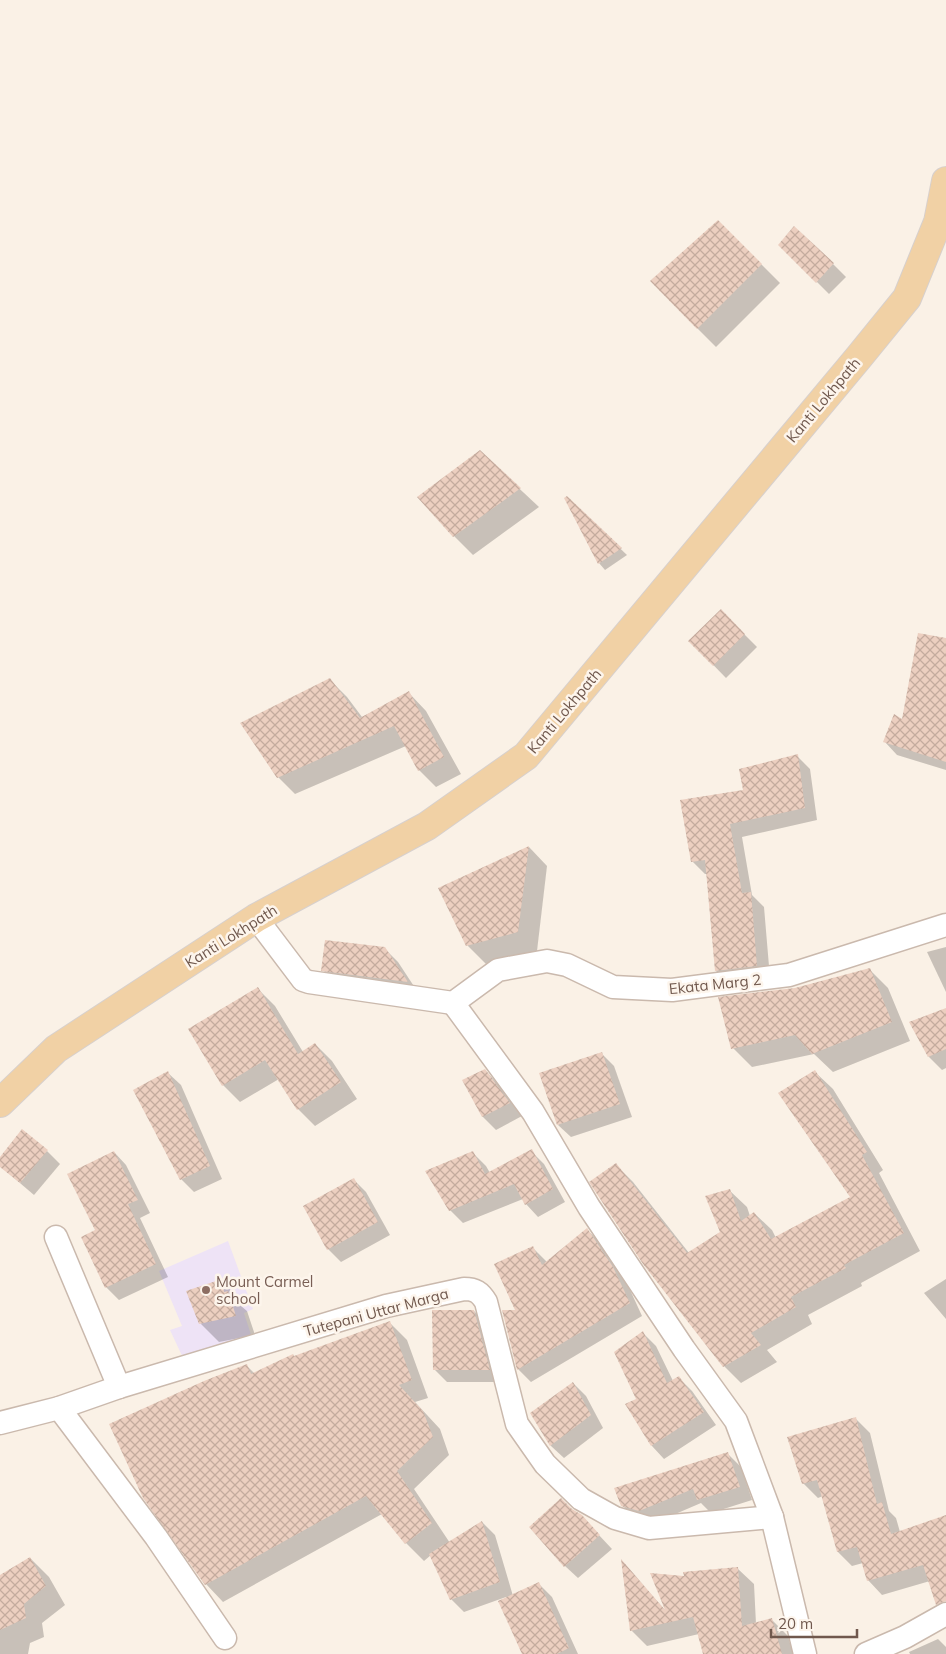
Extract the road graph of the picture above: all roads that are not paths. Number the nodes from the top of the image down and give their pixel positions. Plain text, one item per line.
1 (946, 181) edge
2 (942, 223) edge
3 (256, 918) junction
4 (946, 925) edge
5 (453, 1003) junction
6 (0, 1104) edge
7 (56, 1237) dead end
8 (119, 1387) junction
9 (59, 1408) junction
10 (0, 1423) edge
11 (772, 1517) junction
12 (946, 1614) edge
13 (224, 1638) dead end
14 (805, 1654) edge
15 (866, 1654) edge

1 - 2 main road, Kanti Lokhpath
2 - 3 main road, Kanti Lokhpath
3 - 5 street
3 - 6 main road, Kanti Lokhpath
4 - 5 street, Ekata Marg 2
5 - 11 street
7 - 8 street
8 - 9 street, Tutepani Uttar Marga
8 - 11 street, Tutepani Uttar Marga
9 - 10 street, Tutepani Uttar Marga
9 - 13 street
11 - 14 street
12 - 15 street

